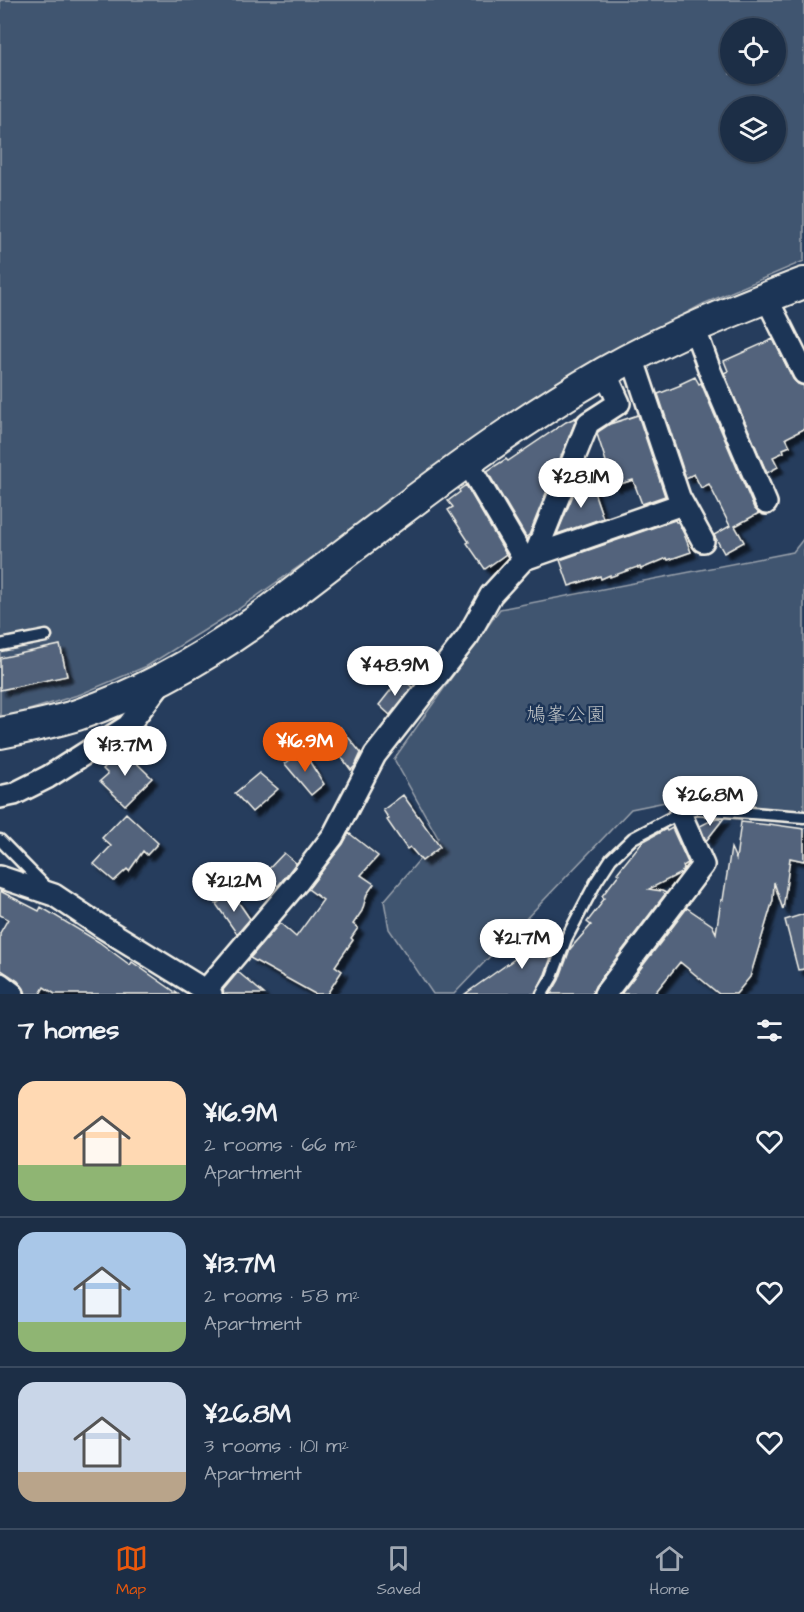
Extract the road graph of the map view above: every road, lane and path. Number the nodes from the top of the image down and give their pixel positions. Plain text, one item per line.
1 (804, 283) edge
2 (766, 297) junction
3 (694, 327) junction
4 (632, 357) junction
5 (605, 372) junction
6 (804, 373) edge
7 (467, 462) junction
8 (766, 503) dead end
9 (682, 504) junction
10 (703, 541) dead end
11 (529, 557) junction
12 (46, 636) dead end
13 (0, 645) edge
14 (166, 676) junction
15 (0, 733) edge
16 (0, 797) edge
17 (680, 813) junction
18 (804, 818) edge
19 (0, 840) edge
20 (0, 877) edge
21 (54, 895) junction
22 (0, 984) edge
23 (208, 992) edge
24 (13, 994) edge
25 (542, 994) edge
26 (605, 994) edge

1 - 2 street
2 - 3 street
2 - 6 street
3 - 4 street
3 - 8 street
4 - 5 street
4 - 9 street
5 - 7 street
5 - 11 street
7 - 11 street
7 - 14 street
9 - 10 street
9 - 11 street
11 - 23 street
12 - 13 lane
14 - 15 street
14 - 16 street
17 - 18 lane
17 - 25 lane
17 - 26 street
19 - 21 lane
20 - 21 street
21 - 23 street
22 - 24 street

